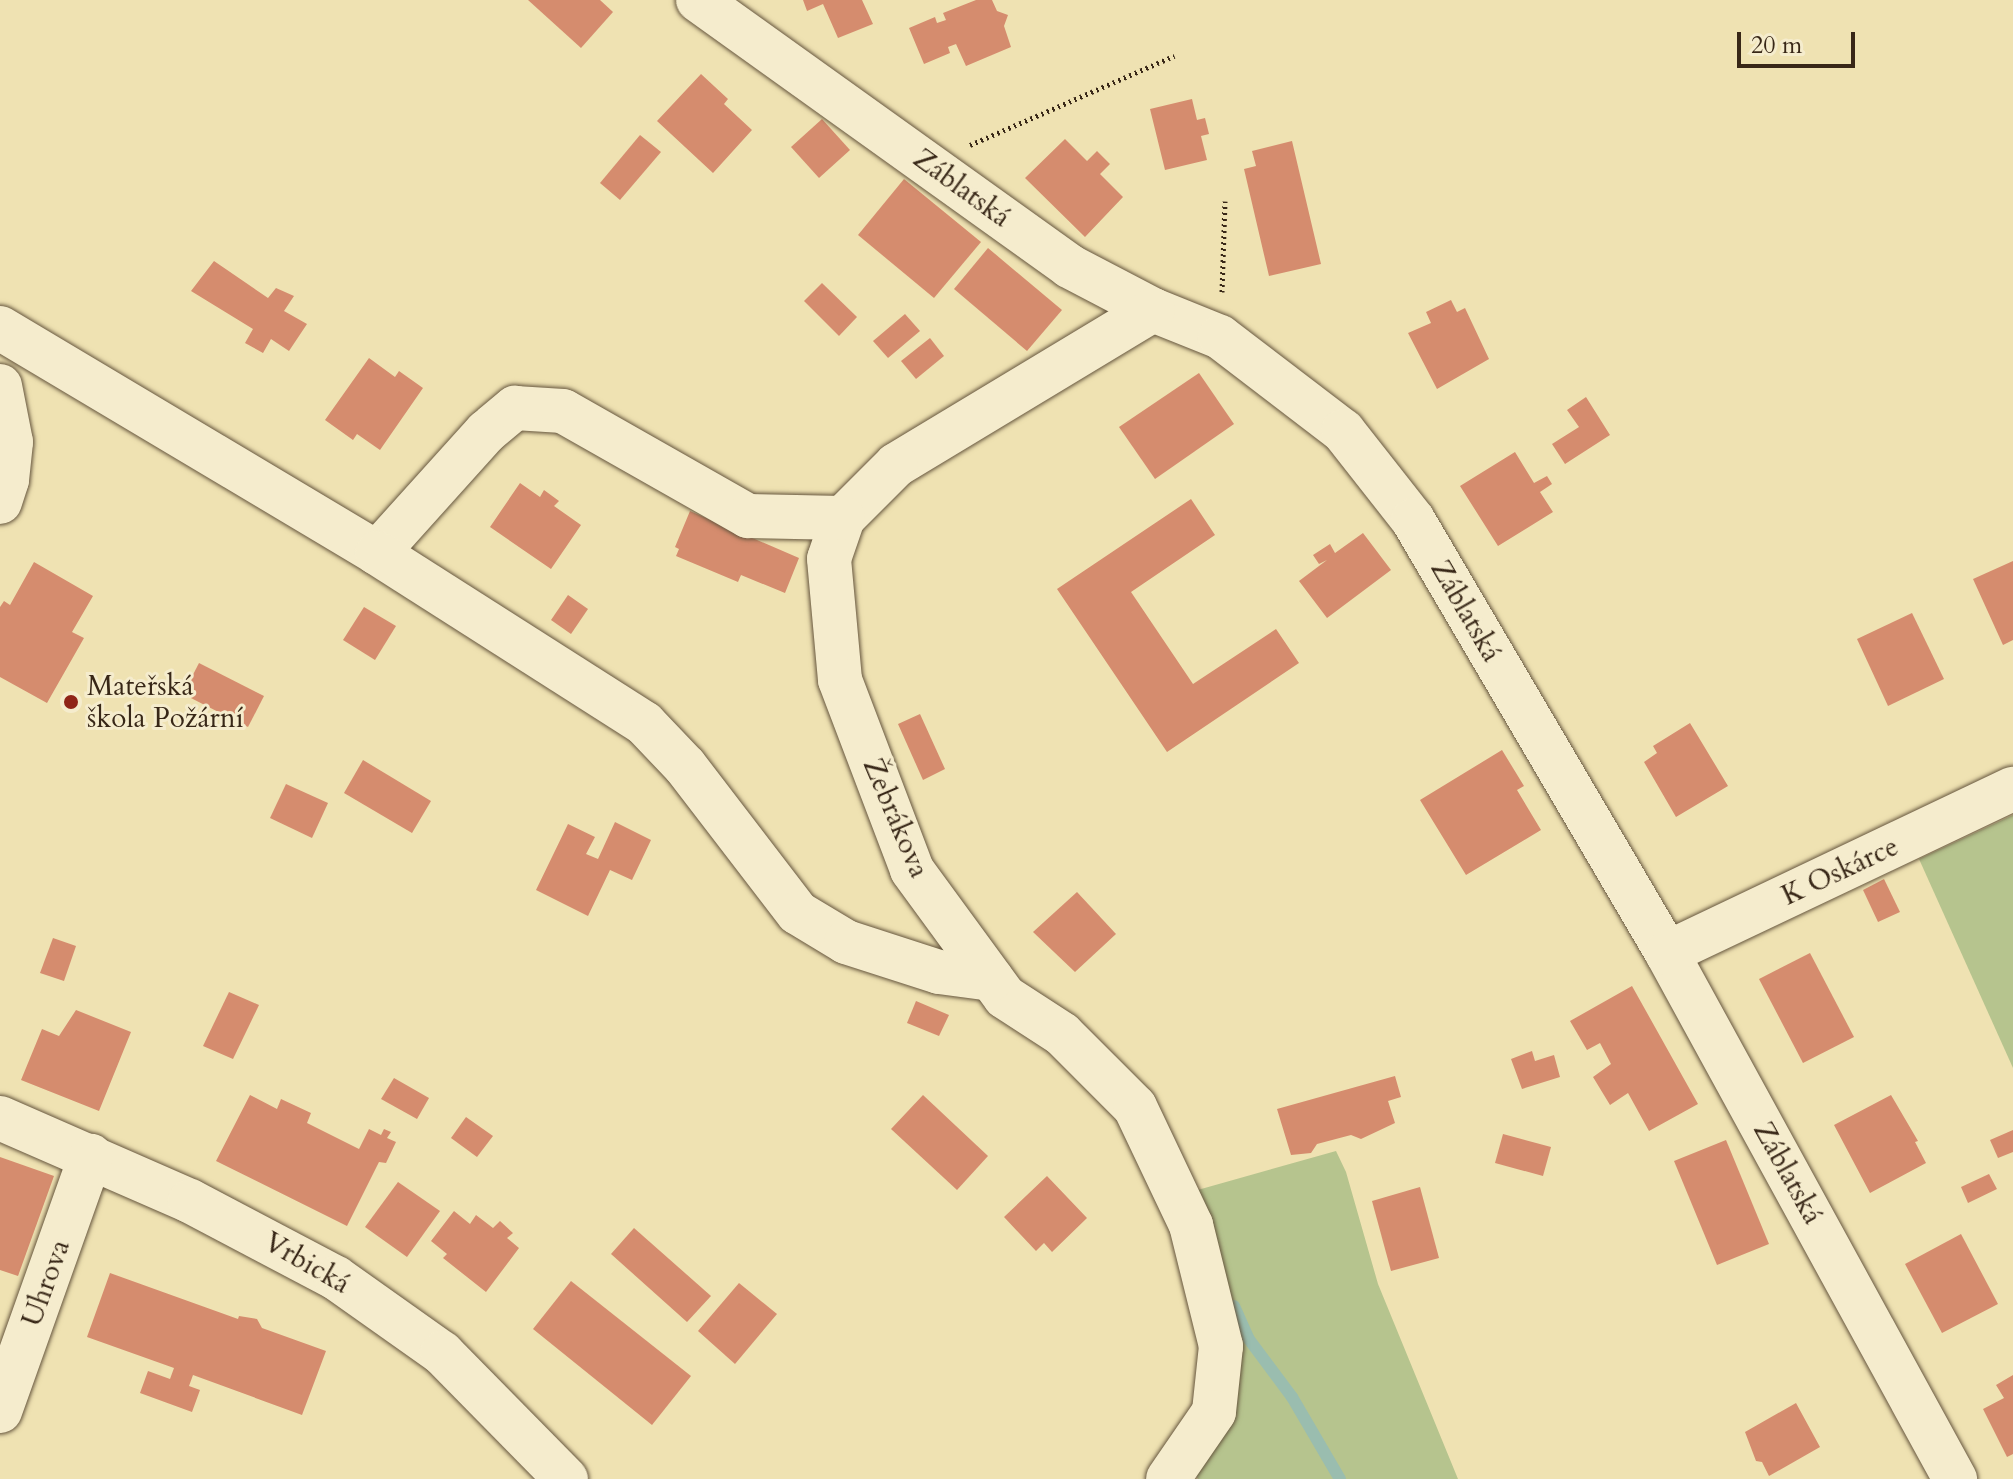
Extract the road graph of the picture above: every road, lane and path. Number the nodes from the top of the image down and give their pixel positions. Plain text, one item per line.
1 (698, 0) edge
2 (1174, 56) dead end
3 (929, 164) junction
4 (1225, 201) dead end
5 (1153, 310) junction
6 (0, 328) edge
7 (1220, 337) junction
8 (0, 386) edge
9 (0, 502) edge
10 (843, 518) junction
11 (377, 553) junction
12 (2013, 789) edge
13 (1667, 953) junction
14 (992, 979) junction
15 (0, 1118) edge
16 (91, 1156) junction
17 (0, 1411) edge
18 (566, 1479) edge
19 (1168, 1479) edge
20 (1955, 1479) edge

1 - 3 street, Záblatská
2 - 3 path
3 - 5 street, Záblatská
4 - 7 path
5 - 7 street, Záblatská
5 - 10 street, Žebrákova
6 - 11 street
7 - 13 street, Záblatská
8 - 9 street
10 - 11 street
10 - 14 street, Žebrákova
11 - 14 street
12 - 13 street, K Oskárce
13 - 20 street, Záblatská
14 - 19 street, Žebrákova
15 - 16 street, Vrbická
16 - 17 street, Uhrova
16 - 18 street, Vrbická

